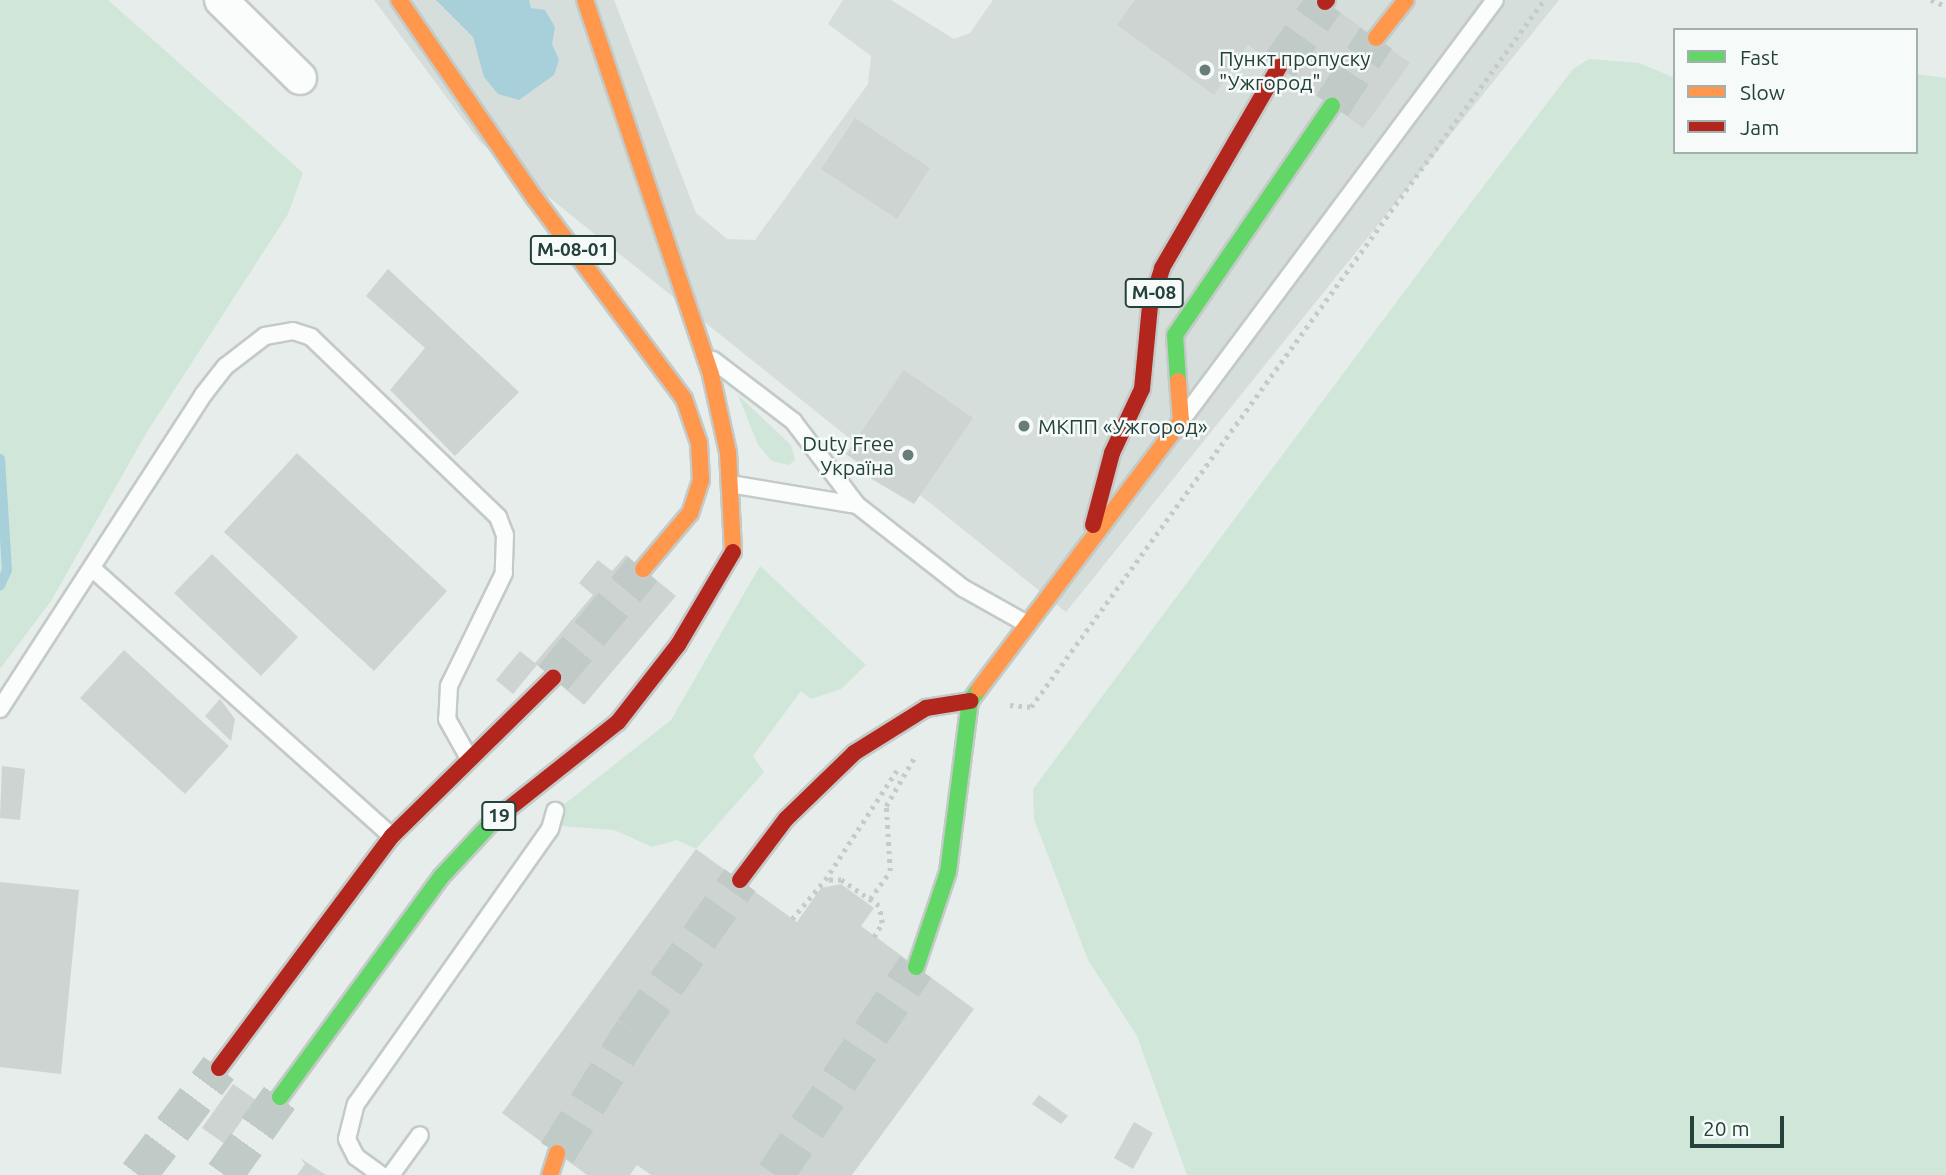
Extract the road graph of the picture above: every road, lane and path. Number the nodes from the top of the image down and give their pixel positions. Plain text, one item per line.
1 (221, 0) edge
2 (399, 0) edge
3 (585, 0) edge
4 (1406, 0) edge
5 (1495, 0) edge
6 (1544, 0) edge
7 (1931, 0) edge
8 (1946, 6) edge
9 (1376, 38) tunnel mouth
10 (1279, 67) tunnel mouth
11 (300, 78) dead end
12 (1332, 106) tunnel mouth
13 (703, 352) junction
14 (1181, 421) junction
15 (729, 484) junction
16 (857, 505) junction
17 (1089, 541) junction
18 (93, 569) junction
19 (643, 569) tunnel mouth
20 (1027, 624) junction
21 (553, 678) tunnel mouth
22 (974, 695) junction
23 (0, 709) edge
24 (912, 747) dead end
25 (920, 749) dead end
26 (469, 758) junction
27 (555, 811) dead end
28 (392, 836) junction
29 (740, 880) tunnel mouth
30 (825, 880) junction
31 (870, 899) junction
32 (792, 919) dead end
33 (874, 937) dead end
34 (916, 967) tunnel mouth
35 (219, 1068) tunnel mouth
36 (280, 1097) tunnel mouth
37 (420, 1135) dead end
38 (557, 1153) tunnel mouth
39 (380, 1175) edge
40 (391, 1175) edge
41 (550, 1175) edge

1 - 11 street
2 - 19 main road, М-08-01
3 - 13 main road
4 - 9 main road
5 - 14 lane
6 - 22 path
7 - 8 path
10 - 17 main road, М-08
12 - 14 main road, М-08
13 - 15 main road
13 - 16 lane
14 - 17 main road, М-08
15 - 16 lane
15 - 36 main road, 19
16 - 20 lane
17 - 20 main road, М-08
18 - 23 lane
18 - 26 lane
18 - 28 lane
20 - 22 main road, М-08
21 - 26 main road
22 - 29 main road
22 - 34 main road
24 - 30 path
25 - 31 path
26 - 28 main road
27 - 39 lane
28 - 35 main road
30 - 31 path
30 - 32 path
31 - 33 path
37 - 40 lane
38 - 41 main road

